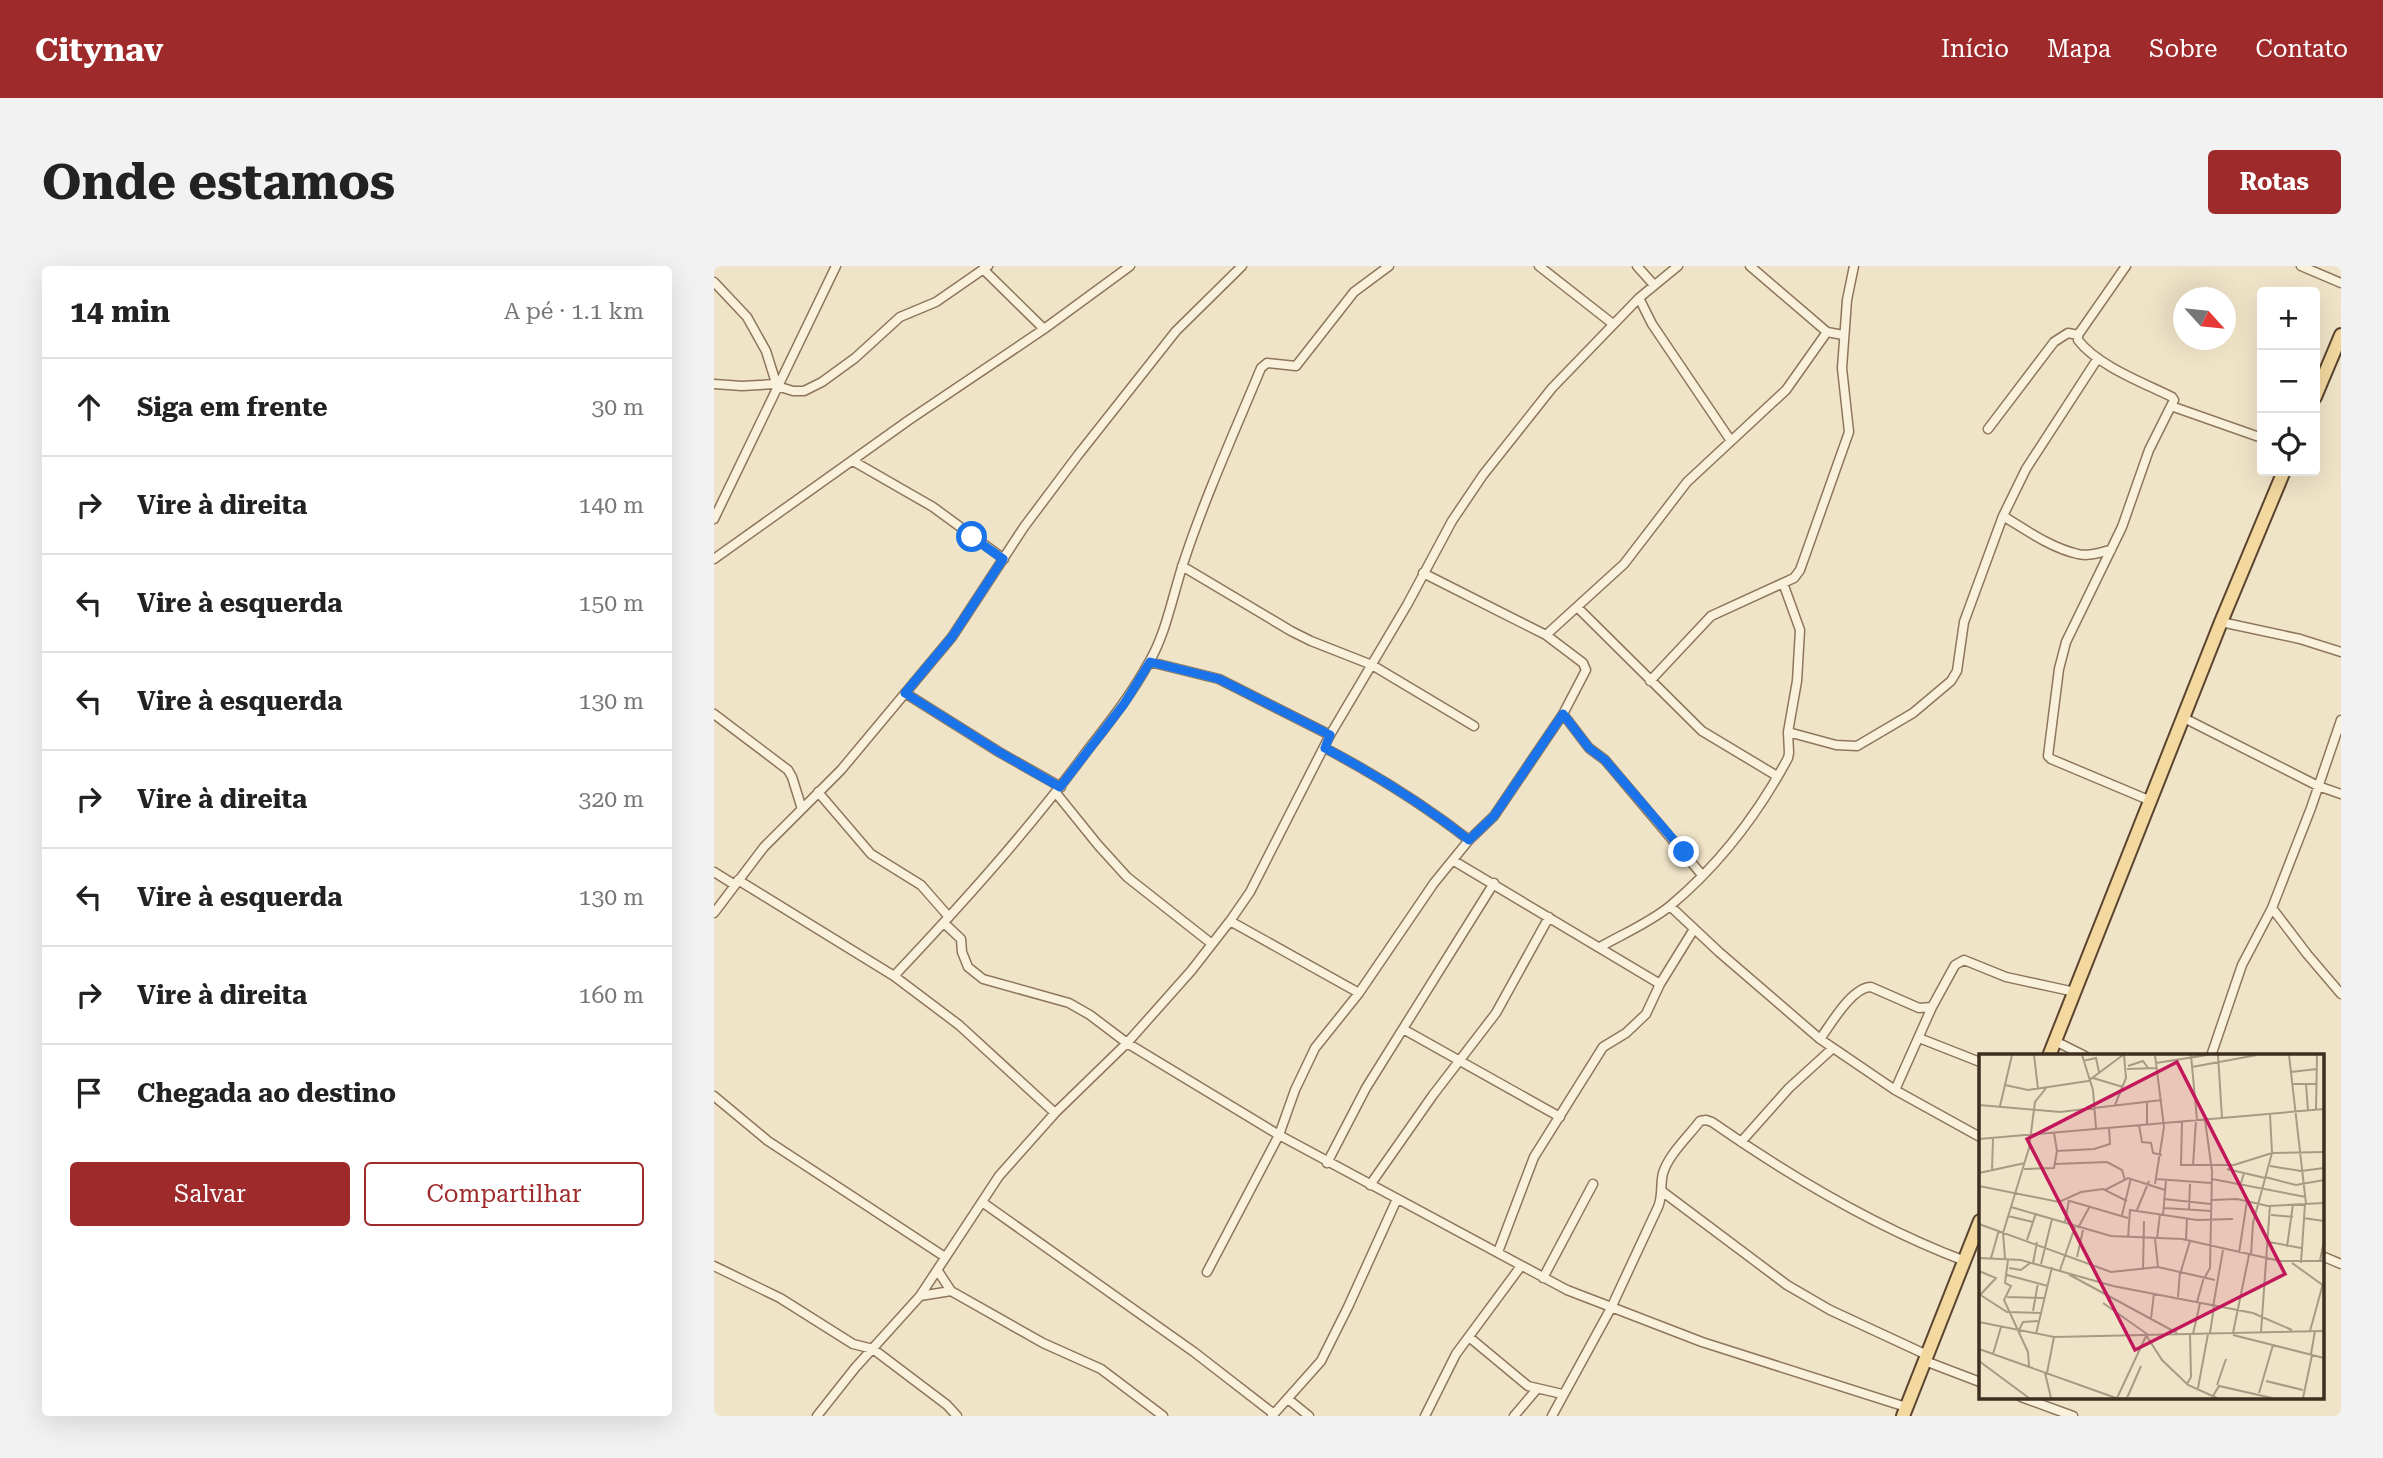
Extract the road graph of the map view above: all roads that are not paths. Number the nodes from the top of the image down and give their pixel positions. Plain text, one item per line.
1 (836, 266) edge
2 (1130, 266) edge
3 (1242, 266) edge
4 (1389, 266) edge
5 (1539, 266) edge
6 (1637, 266) edge
7 (1678, 266) edge
8 (1750, 266) edge
9 (1854, 266) edge
10 (2126, 266) edge
11 (2301, 266) edge
12 (985, 267) edge
13 (714, 282) edge
14 (2341, 283) edge
15 (1654, 285) junction
16 (1639, 298) junction
17 (1613, 324) junction
18 (1044, 329) junction
19 (1827, 332) junction
20 (1843, 335) junction
21 (2078, 335) junction
22 (2341, 335) edge
23 (2098, 358) junction
24 (714, 384) edge
25 (776, 385) junction
26 (2320, 385) edge
27 (2171, 406) junction
28 (1988, 429) dead end
29 (2257, 436) edge
30 (1731, 441) junction
31 (853, 461) junction
32 (2282, 476) edge
33 (2003, 516) junction
34 (714, 519) edge
35 (2111, 550) junction
36 (714, 559) edge
37 (1003, 559) junction
38 (1182, 566) junction
39 (1423, 573) junction
40 (1783, 583) junction
41 (1577, 607) junction
42 (2221, 622) junction
43 (1546, 635) junction
44 (2341, 652) edge
45 (1150, 662) junction
46 (1372, 665) junction
47 (1650, 681) junction
48 (905, 693) junction
49 (714, 714) edge
50 (1563, 714) junction
51 (2184, 718) junction
52 (2341, 719) edge
53 (1474, 726) dead end
54 (1788, 732) junction
55 (1330, 735) junction
56 (1325, 748) junction
57 (1777, 776) junction
58 (2318, 786) junction
59 (1058, 790) junction
60 (818, 792) junction
61 (2341, 794) edge
62 (2151, 801) junction
63 (802, 809) junction
64 (1469, 840) junction
65 (1454, 861) junction
66 (714, 872) edge
67 (1702, 875) junction
68 (737, 882) junction
69 (1494, 883) junction
70 (1670, 906) junction
71 (2272, 908) junction
72 (714, 913) edge
73 (1549, 916) junction
74 (947, 920) junction
75 (1230, 921) junction
76 (1694, 929) junction
77 (1212, 944) junction
78 (1600, 947) junction
79 (894, 976) junction
80 (1660, 984) junction
81 (2075, 992) junction
82 (1359, 993) junction
83 (2341, 994) edge
84 (1932, 1007) junction
85 (1403, 1029) junction
86 (1919, 1038) junction
87 (1820, 1039) junction
88 (2055, 1041) junction
89 (1127, 1043) junction
90 (1833, 1048) junction
91 (2049, 1054) edge
92 (2083, 1054) edge
93 (2211, 1054) edge
94 (1460, 1059) junction
95 (1979, 1062) edge
96 (1895, 1090) junction
97 (714, 1096) edge
98 (1055, 1113) junction
99 (1560, 1117) junction
100 (1279, 1135) junction
101 (1979, 1136) edge
102 (1741, 1142) junction
103 (1328, 1163) junction
104 (1593, 1184) dead end
105 (1370, 1185) junction
106 (1663, 1192) junction
107 (1396, 1199) junction
108 (982, 1202) junction
109 (1979, 1225) edge
110 (1498, 1252) junction
111 (945, 1257) junction
112 (2324, 1257) edge
113 (1965, 1261) junction
114 (2341, 1264) edge
115 (714, 1266) edge
116 (1521, 1266) junction
117 (938, 1271) junction
118 (1208, 1272) dead end
119 (1543, 1278) junction
120 (951, 1291) junction
121 (920, 1296) junction
122 (1611, 1308) junction
123 (1469, 1337) junction
124 (873, 1349) junction
125 (1926, 1358) junction
126 (1979, 1382) edge
127 (1537, 1389) junction
128 (1562, 1394) junction
129 (2024, 1398) edge
130 (1288, 1399) junction
131 (1904, 1412) edge
132 (1273, 1415) edge
133 (817, 1416) edge
134 (957, 1416) edge
135 (1163, 1416) edge
136 (1309, 1416) edge
137 (1425, 1416) edge
138 (1514, 1416) edge
139 (1552, 1416) edge
140 (2073, 1416) edge

1 - 25 street
2 - 18 street
3 - 37 street
4 - 38 street
5 - 17 street
6 - 15 street
7 - 15 street
8 - 19 street
9 - 20 street
10 - 21 street
11 - 14 street
12 - 18 street
12 - 25 street
13 - 25 street
15 - 16 street
16 - 17 street
16 - 30 street
17 - 39 street
18 - 31 street
19 - 20 street
19 - 30 street
20 - 40 street
21 - 23 street
21 - 28 street
22 - 26 main road
23 - 27 street
23 - 33 street
24 - 25 street
25 - 34 street
27 - 29 street
27 - 35 street
30 - 41 street
31 - 36 street
31 - 37 street
32 - 42 main road
33 - 35 street
33 - 54 street
35 - 62 street
37 - 48 street
38 - 45 street
38 - 46 street
39 - 43 street
39 - 46 street
40 - 47 street
40 - 54 street
41 - 43 street
41 - 47 street
42 - 44 street
42 - 51 main road
43 - 50 street
45 - 55 street
45 - 59 street
46 - 53 street
46 - 55 street
47 - 57 street
48 - 59 street
48 - 60 street
49 - 63 street
50 - 64 street
50 - 67 street
51 - 58 street
51 - 62 main road
52 - 58 street
54 - 57 street
55 - 56 street
56 - 64 street
56 - 75 street
57 - 67 street
58 - 61 street
58 - 71 street
59 - 74 street
59 - 77 street
60 - 63 street
60 - 74 street
62 - 81 main road
63 - 68 street
64 - 65 street
65 - 69 street
65 - 82 street
66 - 68 street
67 - 70 street
68 - 72 street
68 - 79 street
69 - 73 street
69 - 85 street
70 - 76 street
70 - 78 street
71 - 83 street
71 - 93 street
73 - 78 street
73 - 94 street
74 - 79 street
74 - 89 street
75 - 77 street
75 - 82 street
76 - 80 street
76 - 87 street
77 - 89 street
78 - 80 street
79 - 98 street
80 - 99 street
81 - 84 street
81 - 88 main road
82 - 100 street
84 - 86 street
84 - 87 street
85 - 94 street
85 - 103 street
86 - 95 street
86 - 96 street
87 - 90 street
88 - 91 main road
88 - 92 street
89 - 98 street
89 - 100 street
90 - 96 street
90 - 102 street
94 - 99 street
94 - 105 street
96 - 101 street
97 - 111 street
98 - 108 street
99 - 110 street
100 - 103 street
100 - 118 street
102 - 106 street
102 - 113 street
103 - 105 street
104 - 119 street
105 - 107 street
106 - 122 street
106 - 125 street
107 - 110 street
107 - 130 street
108 - 111 street
108 - 132 street
109 - 113 main road
110 - 116 street
111 - 117 street
112 - 114 street
113 - 125 main road
115 - 124 street
116 - 119 street
116 - 123 street
117 - 120 street
117 - 121 street
119 - 122 street
120 - 121 street
120 - 135 street
121 - 124 street
122 - 128 street
122 - 131 street
123 - 127 street
123 - 137 street
124 - 133 street
124 - 134 street
125 - 126 street
125 - 131 main road
127 - 128 street
127 - 138 street
128 - 139 street
129 - 140 street
130 - 132 street
130 - 136 street

